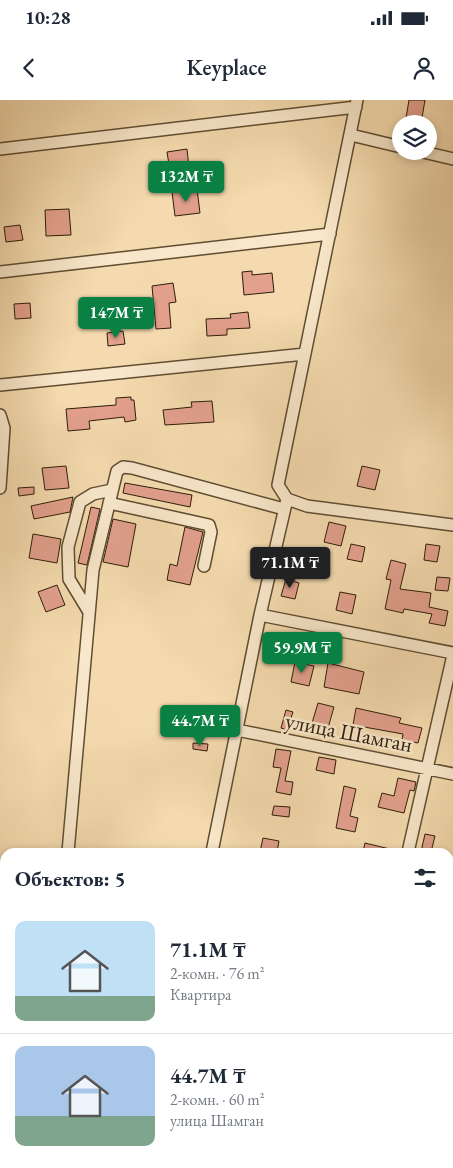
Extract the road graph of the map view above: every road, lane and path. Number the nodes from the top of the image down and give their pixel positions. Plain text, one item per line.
1 (357, 104) edge
2 (351, 135) junction
3 (392, 145) edge
4 (0, 149) edge
5 (437, 155) edge
6 (453, 159) edge
7 (330, 234) junction
8 (0, 272) edge
9 (305, 354) junction
10 (0, 385) edge
11 (0, 415) edge
12 (0, 488) edge
13 (112, 490) junction
14 (109, 503) junction
15 (285, 504) junction
16 (453, 526) edge
17 (204, 566) dead end
18 (88, 612) junction
19 (260, 615) junction
20 (453, 654) edge
21 (236, 730) junction
22 (427, 767) junction
23 (453, 774) edge
24 (68, 848) edge
25 (213, 848) edge
26 (409, 848) edge

1 - 2 street
1 - 4 street
2 - 3 street
2 - 7 street
5 - 6 street
7 - 8 street
7 - 9 street
9 - 10 street
9 - 15 street
11 - 12 street
13 - 14 street
13 - 15 street
13 - 18 street
14 - 17 street
14 - 18 street
15 - 16 street
15 - 19 street
18 - 24 street
19 - 20 street
19 - 21 street
20 - 22 street
21 - 22 street, улица Шамган
21 - 25 street
22 - 23 street, улица Шамган
22 - 26 street

